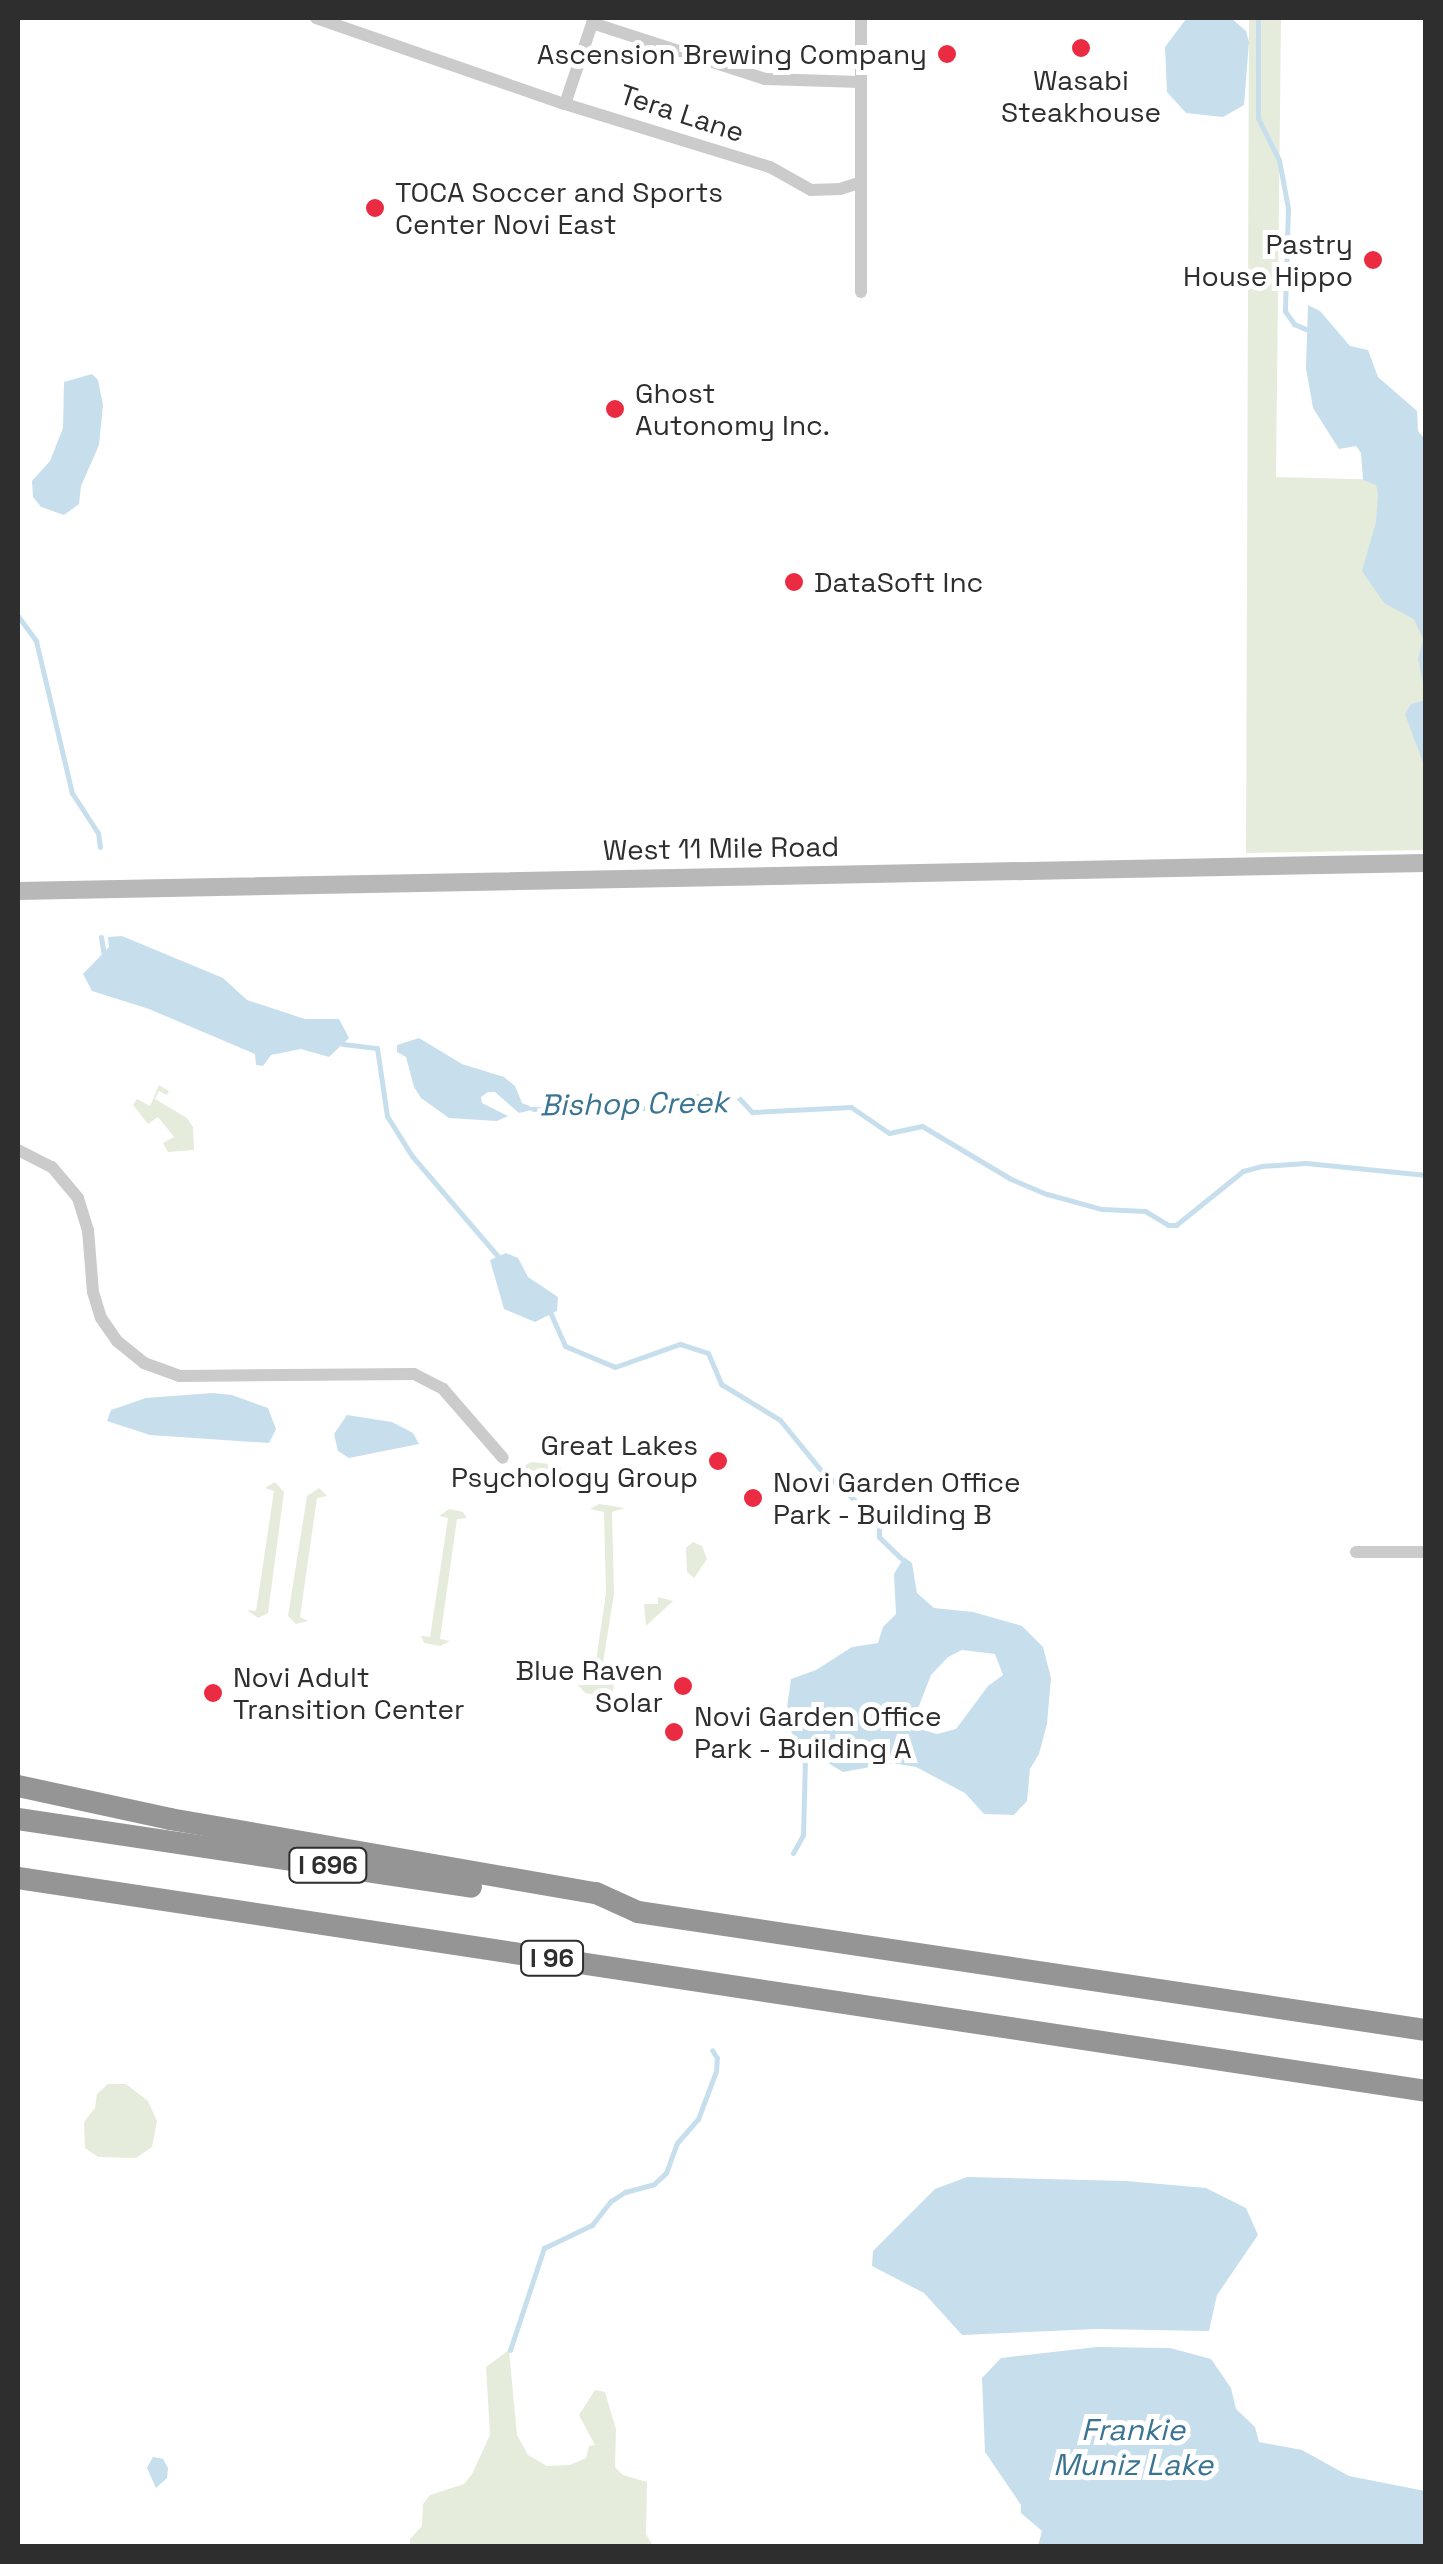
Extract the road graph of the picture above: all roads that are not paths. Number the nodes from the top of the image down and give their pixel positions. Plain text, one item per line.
1 (316, 18) edge
2 (861, 18) edge
3 (592, 20) edge
4 (861, 82) junction
5 (565, 104) junction
6 (861, 182) junction
7 (861, 292) dead end
8 (1426, 862) edge
9 (18, 891) edge
10 (18, 1150) edge
11 (503, 1458) dead end
12 (1356, 1552) dead end
13 (1426, 1552) edge
14 (18, 1786) edge
15 (18, 1819) edge
16 (18, 1878) edge
17 (638, 1912) junction
18 (1426, 2030) edge
19 (1426, 2091) edge

1 - 5 street, Tera Lane
2 - 4 street
3 - 4 street
3 - 5 street
4 - 6 street
5 - 6 street, Tera Lane
6 - 7 street
8 - 9 street, West 11 Mile Road
10 - 11 street
12 - 13 street
14 - 17 highway
15 - 17 highway, I 696
16 - 19 highway, I 96
17 - 18 highway

